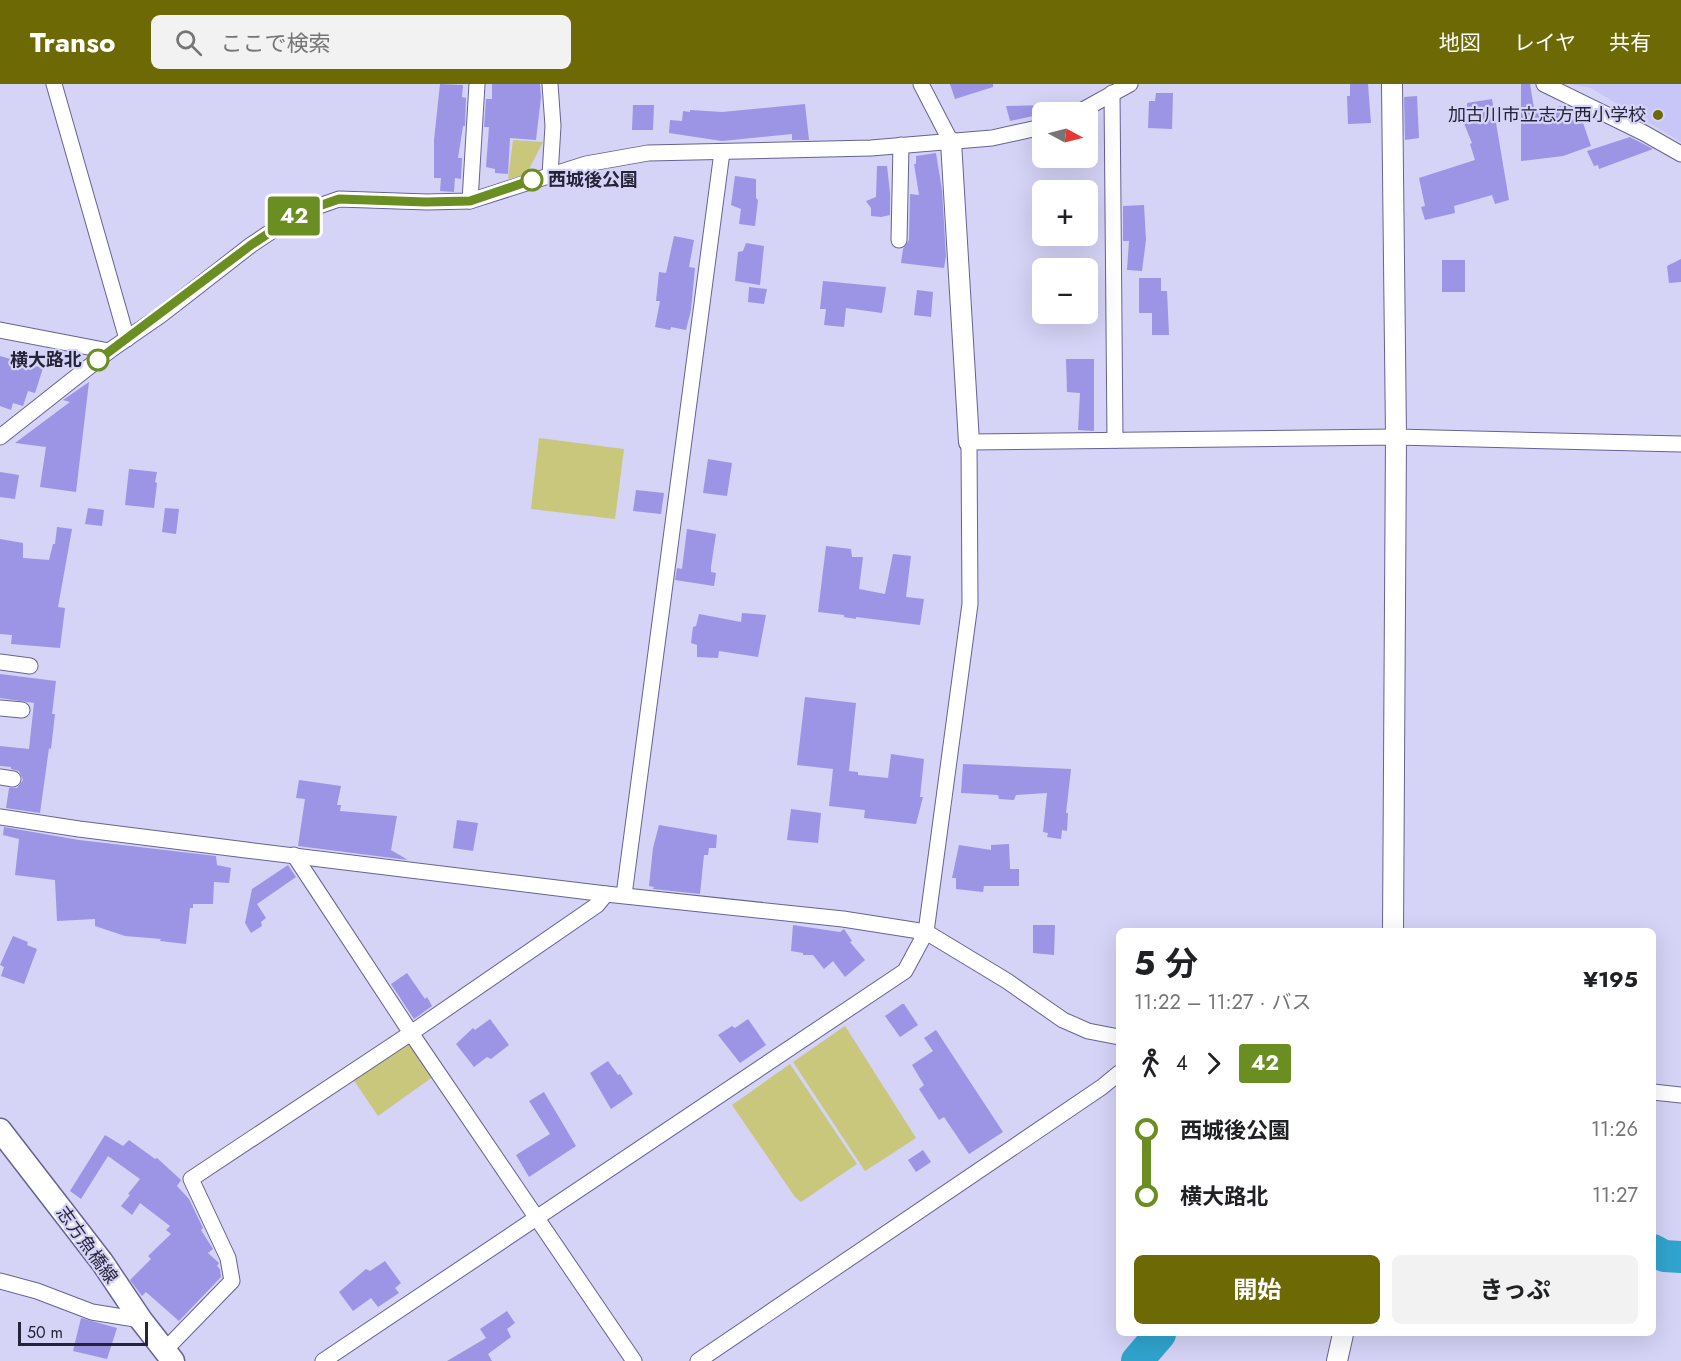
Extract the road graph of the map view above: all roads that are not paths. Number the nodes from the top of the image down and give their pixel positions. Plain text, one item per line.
1 (54, 84) edge
2 (477, 84) edge
3 (550, 84) edge
4 (921, 84) edge
5 (1130, 84) edge
6 (1392, 84) edge
7 (1544, 84) edge
8 (1112, 93) junction
9 (1096, 102) edge
10 (1032, 130) edge
11 (951, 142) junction
12 (901, 145) junction
13 (722, 152) junction
14 (1681, 154) edge
15 (550, 175) junction
16 (470, 201) junction
17 (899, 240) dead end
18 (0, 330) edge
19 (127, 339) junction
20 (109, 351) junction
21 (0, 437) edge
22 (1396, 437) junction
23 (1115, 440) junction
24 (969, 442) junction
25 (1681, 444) edge
26 (0, 662) edge
27 (30, 666) dead end
28 (0, 708) edge
29 (22, 710) dead end
30 (0, 817) edge
31 (294, 855) junction
32 (606, 894) junction
33 (624, 895) junction
34 (1393, 928) edge
35 (926, 932) junction
36 (411, 1033) junction
37 (1116, 1036) edge
38 (1116, 1075) edge
39 (1656, 1092) edge
40 (1681, 1095) edge
41 (0, 1130) edge
42 (537, 1217) junction
43 (0, 1281) edge
44 (141, 1320) junction
45 (1343, 1336) edge
46 (169, 1355) edge
47 (323, 1361) edge
48 (634, 1361) edge
49 (698, 1361) edge
50 (1337, 1361) edge

1 - 19 street
2 - 16 street
3 - 15 street
4 - 11 street
5 - 8 street
6 - 22 street
7 - 14 street
8 - 9 street
8 - 23 street
10 - 11 street
11 - 12 street
11 - 24 street
12 - 13 street
12 - 17 street
13 - 15 street
13 - 33 street
15 - 16 street
16 - 19 street
18 - 20 street
19 - 20 street
20 - 21 street
22 - 23 street
22 - 25 street
22 - 34 street
23 - 24 street
24 - 35 street
26 - 27 street
28 - 29 street
30 - 31 street
31 - 32 street
31 - 36 street
32 - 33 street
32 - 36 street
33 - 35 street
35 - 37 street
35 - 42 street
36 - 42 street
36 - 46 street
38 - 49 street
39 - 40 street
41 - 44 main road, 志方魚橋線
42 - 47 street
42 - 48 street
43 - 44 street
44 - 46 main road, 志方魚橋線
45 - 50 street

